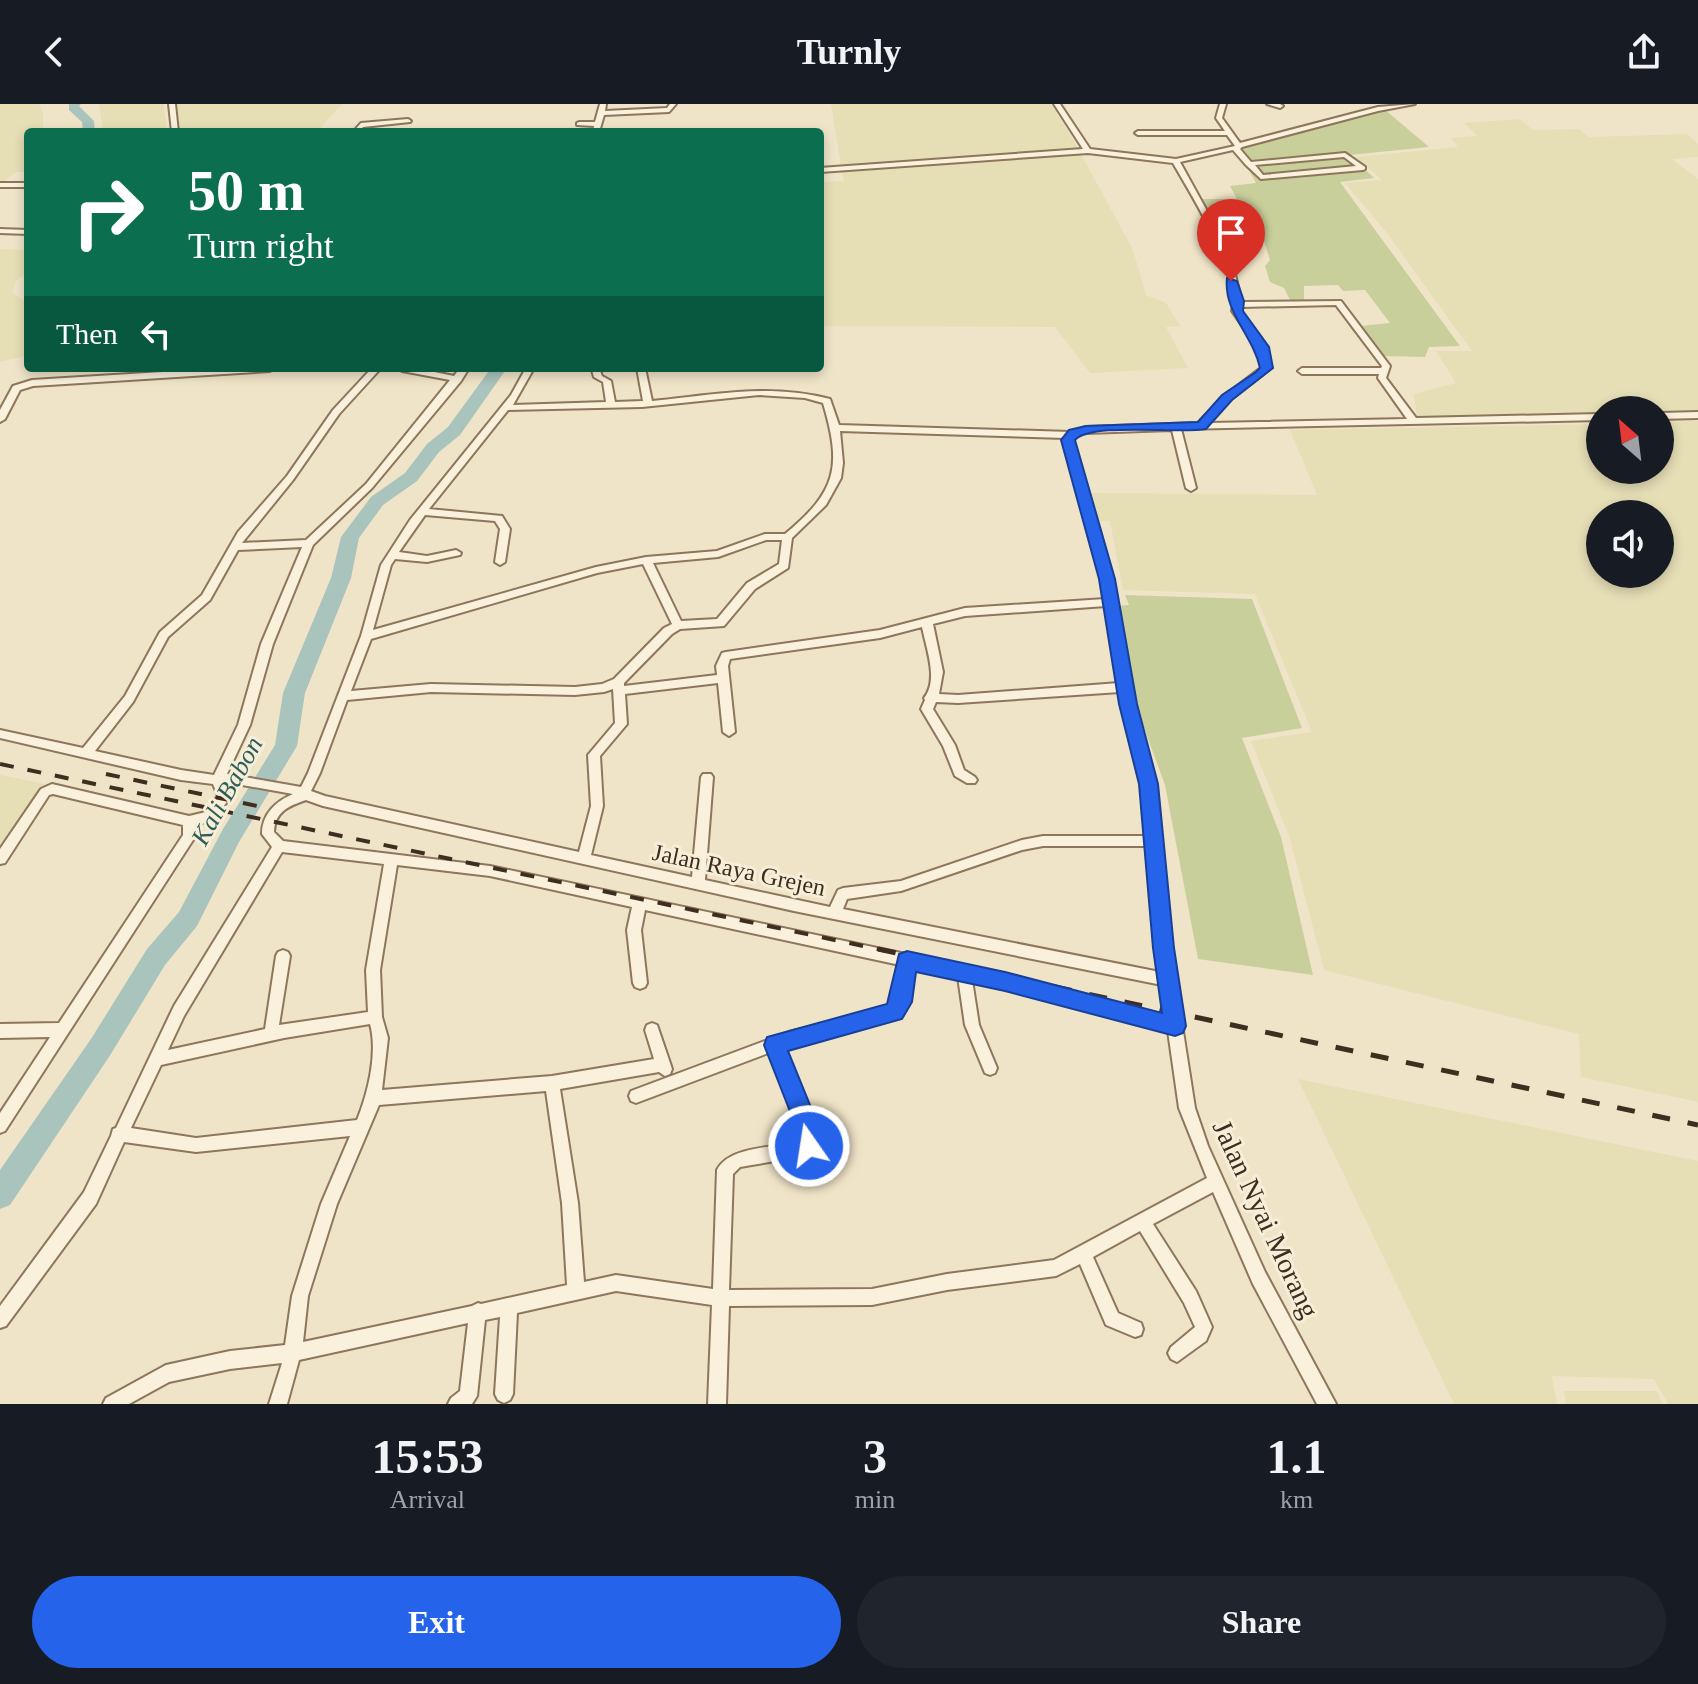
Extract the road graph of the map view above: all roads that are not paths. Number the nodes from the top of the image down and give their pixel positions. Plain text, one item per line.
1 (172, 104) edge
2 (603, 104) edge
3 (673, 104) edge
4 (1057, 104) edge
5 (1223, 104) edge
6 (1270, 104) edge
7 (1412, 104) edge
8 (1280, 106) edge
9 (601, 113) junction
10 (408, 121) dead end
11 (579, 124) dead end
12 (175, 128) edge
13 (359, 128) edge
14 (597, 128) edge
15 (1138, 133) dead end
16 (1231, 133) junction
17 (1238, 147) junction
18 (1088, 151) junction
19 (1176, 161) junction
20 (1248, 164) junction
21 (824, 170) edge
22 (24, 185) edge
23 (2, 187) edge
24 (0, 231) edge
25 (24, 232) edge
26 (1238, 305) junction
27 (1302, 371) dead end
28 (1384, 371) junction
29 (207, 372) edge
30 (373, 372) edge
31 (422, 372) edge
32 (462, 372) edge
33 (528, 372) edge
34 (597, 372) edge
35 (642, 372) edge
36 (458, 379) junction
37 (648, 403) junction
38 (611, 404) junction
39 (505, 408) junction
40 (1698, 415) edge
41 (1674, 416) edge
42 (1586, 417) edge
43 (0, 419) edge
44 (1413, 420) junction
45 (1201, 426) junction
46 (1176, 427) junction
47 (835, 428) junction
48 (1070, 435) junction
49 (1191, 488) dead end
50 (422, 512) junction
51 (787, 537) junction
52 (309, 543) junction
53 (235, 547) junction
54 (456, 553) dead end
55 (394, 555) junction
56 (646, 560) junction
57 (500, 562) dead end
58 (1109, 602) junction
59 (927, 623) junction
60 (678, 625) junction
61 (366, 636) junction
62 (723, 678) junction
63 (619, 687) junction
64 (1125, 687) junction
65 (345, 696) junction
66 (930, 698) junction
67 (729, 732) dead end
68 (0, 734) edge
69 (87, 752) junction
70 (707, 777) dead end
71 (224, 779) junction
72 (971, 780) dead end
73 (298, 793) junction
74 (189, 821) junction
75 (1155, 841) junction
76 (279, 846) junction
77 (0, 859) edge
78 (584, 859) junction
79 (391, 860) junction
80 (698, 884) junction
81 (639, 904) junction
82 (834, 913) junction
83 (283, 956) dead end
84 (907, 961) junction
85 (964, 973) junction
86 (1168, 980) junction
87 (640, 983) dead end
88 (375, 1017) junction
89 (1175, 1026) junction
90 (60, 1030) junction
91 (652, 1030) dead end
92 (0, 1031) edge
93 (271, 1034) junction
94 (775, 1045) junction
95 (159, 1059) junction
96 (663, 1064) junction
97 (990, 1068) dead end
98 (552, 1083) junction
99 (671, 1083) junction
100 (636, 1096) dead end
101 (374, 1098) junction
102 (0, 1126) edge
103 (361, 1127) junction
104 (118, 1134) junction
105 (1215, 1182) junction
106 (1143, 1222) junction
107 (1084, 1254) junction
108 (576, 1292) junction
109 (719, 1298) junction
110 (509, 1305) junction
111 (478, 1311) junction
112 (0, 1320) edge
113 (1135, 1329) dead end
114 (293, 1353) junction
115 (1177, 1353) dead end
116 (504, 1394) dead end
117 (112, 1404) edge
118 (278, 1404) edge
119 (457, 1404) edge
120 (717, 1404) edge
121 (1327, 1404) edge

1 - 12 street
2 - 9 street
3 - 9 street
4 - 18 street
5 - 16 street
6 - 8 street
7 - 17 street
9 - 14 street
10 - 13 street
11 - 14 street
15 - 16 street
16 - 17 street
17 - 19 street
17 - 20 street
18 - 19 street
18 - 21 street
19 - 26 street
20 - 20 street
22 - 23 street
24 - 25 street
26 - 28 street
26 - 45 street
27 - 28 street
28 - 44 street
29 - 43 street
30 - 53 street
31 - 36 street
32 - 36 street
33 - 39 street
34 - 38 street
35 - 37 street
36 - 52 street
37 - 38 street
37 - 47 street
38 - 39 street
39 - 50 street
40 - 41 street
42 - 44 street
44 - 45 street
45 - 46 street
46 - 48 street
46 - 49 street
47 - 48 street
47 - 51 street
48 - 58 street, Jalan Nyai Morang
50 - 55 street
50 - 57 street
51 - 56 street
51 - 60 street
52 - 53 street
52 - 71 street
53 - 69 street
54 - 55 street
55 - 61 street
56 - 60 street
56 - 61 street
58 - 59 street
58 - 64 street, Jalan Nyai Morang
59 - 62 street
59 - 66 street
60 - 63 street
61 - 65 street
62 - 63 street
62 - 67 street
63 - 65 street
63 - 78 street
64 - 66 street
64 - 75 street, Jalan Nyai Morang
65 - 73 street
66 - 72 street
68 - 69 street, Jalan Raya Grejen
69 - 71 street, Jalan Raya Grejen
70 - 80 street
71 - 73 street, Jalan Raya Grejen
71 - 74 street
73 - 76 street
73 - 78 street, Jalan Raya Grejen
74 - 77 street
74 - 90 street
75 - 82 street
75 - 86 street, Jalan Nyai Morang
76 - 79 street
76 - 95 street
78 - 80 street, Jalan Raya Grejen
79 - 81 street
79 - 88 street
80 - 82 street, Jalan Raya Grejen
81 - 84 street
81 - 87 street
82 - 86 street, Jalan Raya Grejen
83 - 93 street
84 - 85 street
84 - 94 street
85 - 89 street
85 - 97 street
86 - 89 street, Jalan Nyai Morang
88 - 93 street
88 - 101 street
89 - 105 street, Jalan Nyai Morang
90 - 92 street
90 - 102 street
91 - 96 street
93 - 95 street
94 - 99 street
94 - 109 street
95 - 104 street
96 - 98 street
96 - 99 street
98 - 101 street
98 - 108 street
99 - 100 street
101 - 103 street
103 - 104 street
103 - 114 street
104 - 112 street
105 - 106 street
105 - 121 street, Jalan Nyai Morang
106 - 107 street
106 - 115 street
107 - 109 street
107 - 113 street
108 - 109 street
108 - 110 street
109 - 120 street
110 - 111 street
110 - 116 street
111 - 114 street
111 - 119 street
114 - 117 street
114 - 118 street

